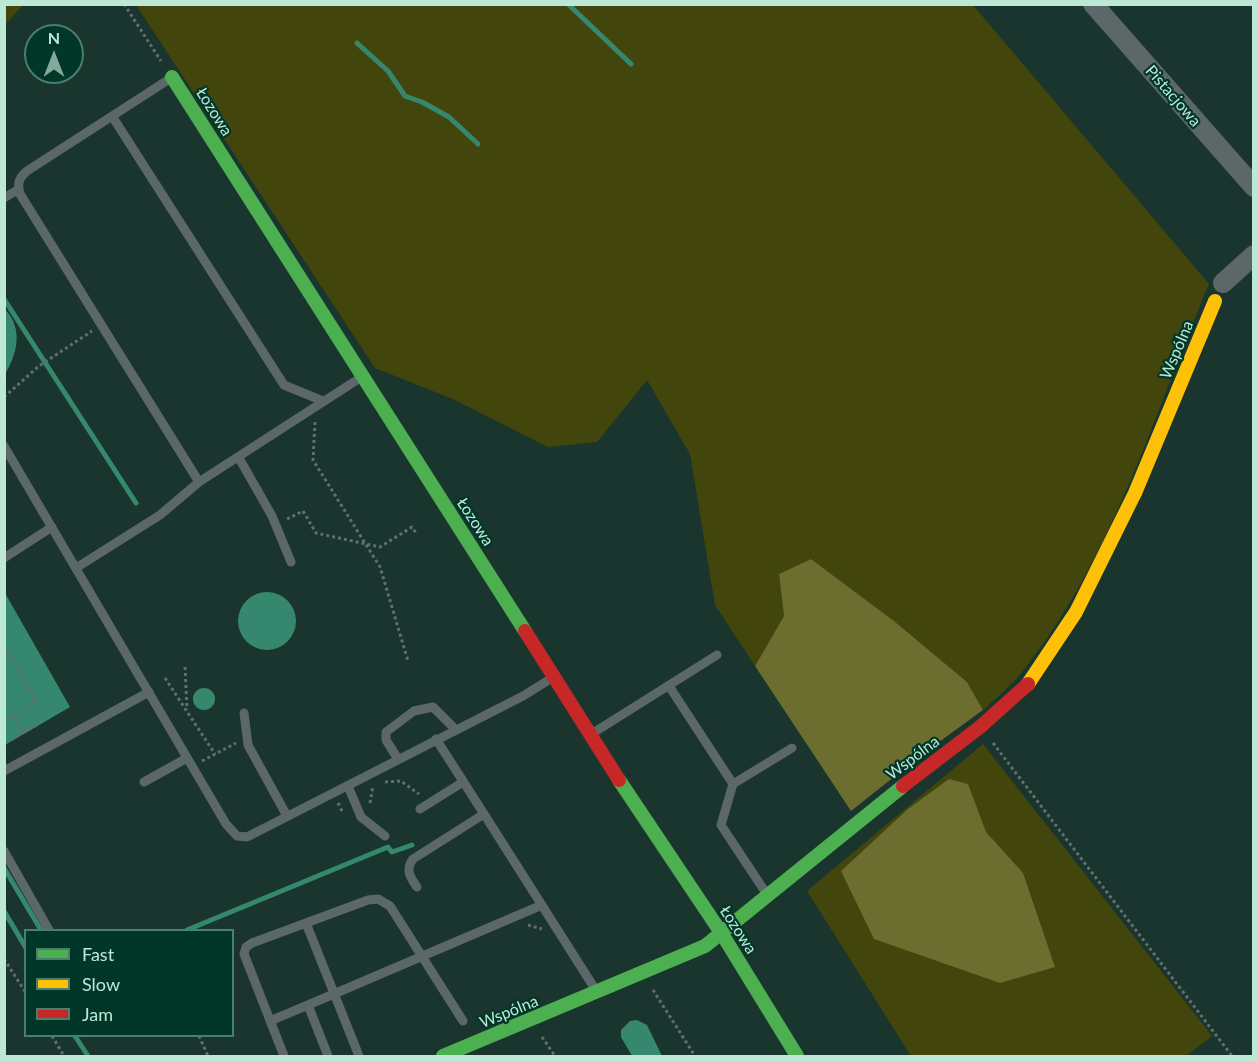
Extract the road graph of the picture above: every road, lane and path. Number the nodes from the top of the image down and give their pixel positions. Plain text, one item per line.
1 (124, 4) edge
2 (1093, 4) edge
3 (172, 77) junction
4 (112, 116) junction
5 (1254, 187) edge
6 (19, 189) junction
7 (4, 198) edge
8 (1254, 255) edge
9 (1219, 292) joint
10 (101, 325) junction
11 (363, 376) junction
12 (4, 397) edge
13 (320, 403) junction
14 (4, 446) edge
15 (239, 458) junction
16 (199, 483) junction
17 (275, 525) junction
18 (52, 527) junction
19 (416, 533) dead end
20 (365, 544) junction
21 (4, 558) edge
22 (291, 562) dead end
23 (76, 568) junction
24 (4, 646) edge
25 (717, 655) dead end
26 (408, 661) dead end
27 (184, 667) dead end
28 (554, 677) junction
29 (165, 678) dead end
30 (669, 686) junction
31 (149, 692) junction
32 (188, 711) junction
33 (244, 713) dead end
34 (14, 716) junction
35 (4, 721) edge
36 (37, 725) dead end
37 (980, 727) junction
38 (455, 729) junction
39 (24, 732) junction
40 (591, 734) junction
41 (247, 738) junction
42 (436, 739) junction
43 (10, 740) dead end
44 (792, 748) dead end
45 (215, 754) junction
46 (187, 758) junction
47 (398, 759) junction
48 (193, 767) junction
49 (4, 771) edge
50 (377, 779) dead end
51 (144, 782) dead end
52 (383, 782) dead end
53 (463, 782) junction
54 (733, 784) junction
55 (348, 786) junction
56 (427, 789) dead end
57 (420, 809) dead end
58 (484, 814) junction
59 (287, 816) junction
60 (372, 827) junction
61 (385, 836) dead end
62 (4, 851) edge
63 (417, 887) dead end
64 (768, 895) junction
65 (542, 905) junction
66 (306, 923) junction
67 (522, 926) dead end
68 (48, 929) edge
69 (722, 934) junction
70 (548, 935) dead end
71 (423, 957) junction
72 (4, 959) edge
73 (648, 971) junction
74 (24, 990) edge
75 (598, 993) junction
76 (334, 994) junction
77 (308, 1005) junction
78 (270, 1021) junction
79 (463, 1021) dead end
80 (53, 1037) edge
81 (199, 1037) edge
82 (64, 1056) edge
83 (208, 1056) edge
84 (284, 1056) edge
85 (328, 1056) edge
86 (359, 1056) edge
87 (443, 1056) edge
88 (695, 1056) edge
89 (797, 1056) edge
90 (1232, 1056) edge

1 - 3 path
2 - 5 street, Pistacjowa
3 - 4 lane
3 - 11 street, Łozowa
4 - 6 lane
4 - 13 lane
6 - 7 lane
6 - 10 lane
8 - 9 street
9 - 37 street, Wspólna
10 - 12 path
10 - 16 lane
11 - 13 lane
11 - 28 street, Łozowa
13 - 15 lane
13 - 20 path
14 - 18 lane
15 - 16 lane
15 - 17 lane
16 - 23 lane
17 - 20 path
17 - 22 lane
18 - 21 lane
18 - 23 lane
19 - 20 path
20 - 26 path
23 - 31 lane
24 - 34 path
25 - 30 lane
27 - 32 path
28 - 38 lane
28 - 40 street, Łozowa
29 - 32 path
30 - 40 lane
30 - 54 lane
31 - 46 lane
31 - 49 lane
32 - 45 path
33 - 41 lane
34 - 35 path
34 - 39 path
36 - 39 path
37 - 64 street, Wspólna
37 - 90 path
38 - 42 lane
38 - 47 lane
39 - 43 path
40 - 69 street, Łozowa
41 - 45 path
41 - 59 lane
42 - 47 lane
42 - 53 lane
44 - 54 lane
45 - 48 path
46 - 48 lane
46 - 51 lane
47 - 55 lane
48 - 59 lane
50 - 60 path
52 - 56 path
53 - 57 lane
53 - 58 lane
54 - 64 lane
55 - 59 lane
55 - 60 lane
58 - 63 lane
58 - 65 lane
60 - 61 lane
62 - 68 lane
64 - 69 street, Wspólna
65 - 71 lane
65 - 75 lane
66 - 71 lane
66 - 76 lane
66 - 78 lane
67 - 70 path
69 - 73 street, Wspólna
69 - 89 street, Łozowa
71 - 76 lane
71 - 79 lane
72 - 74 path
73 - 75 street, Wspólna
73 - 88 path
75 - 87 street, Wspólna
76 - 77 lane
76 - 86 lane
77 - 78 lane
77 - 85 lane
78 - 84 lane
80 - 82 path
81 - 83 path

